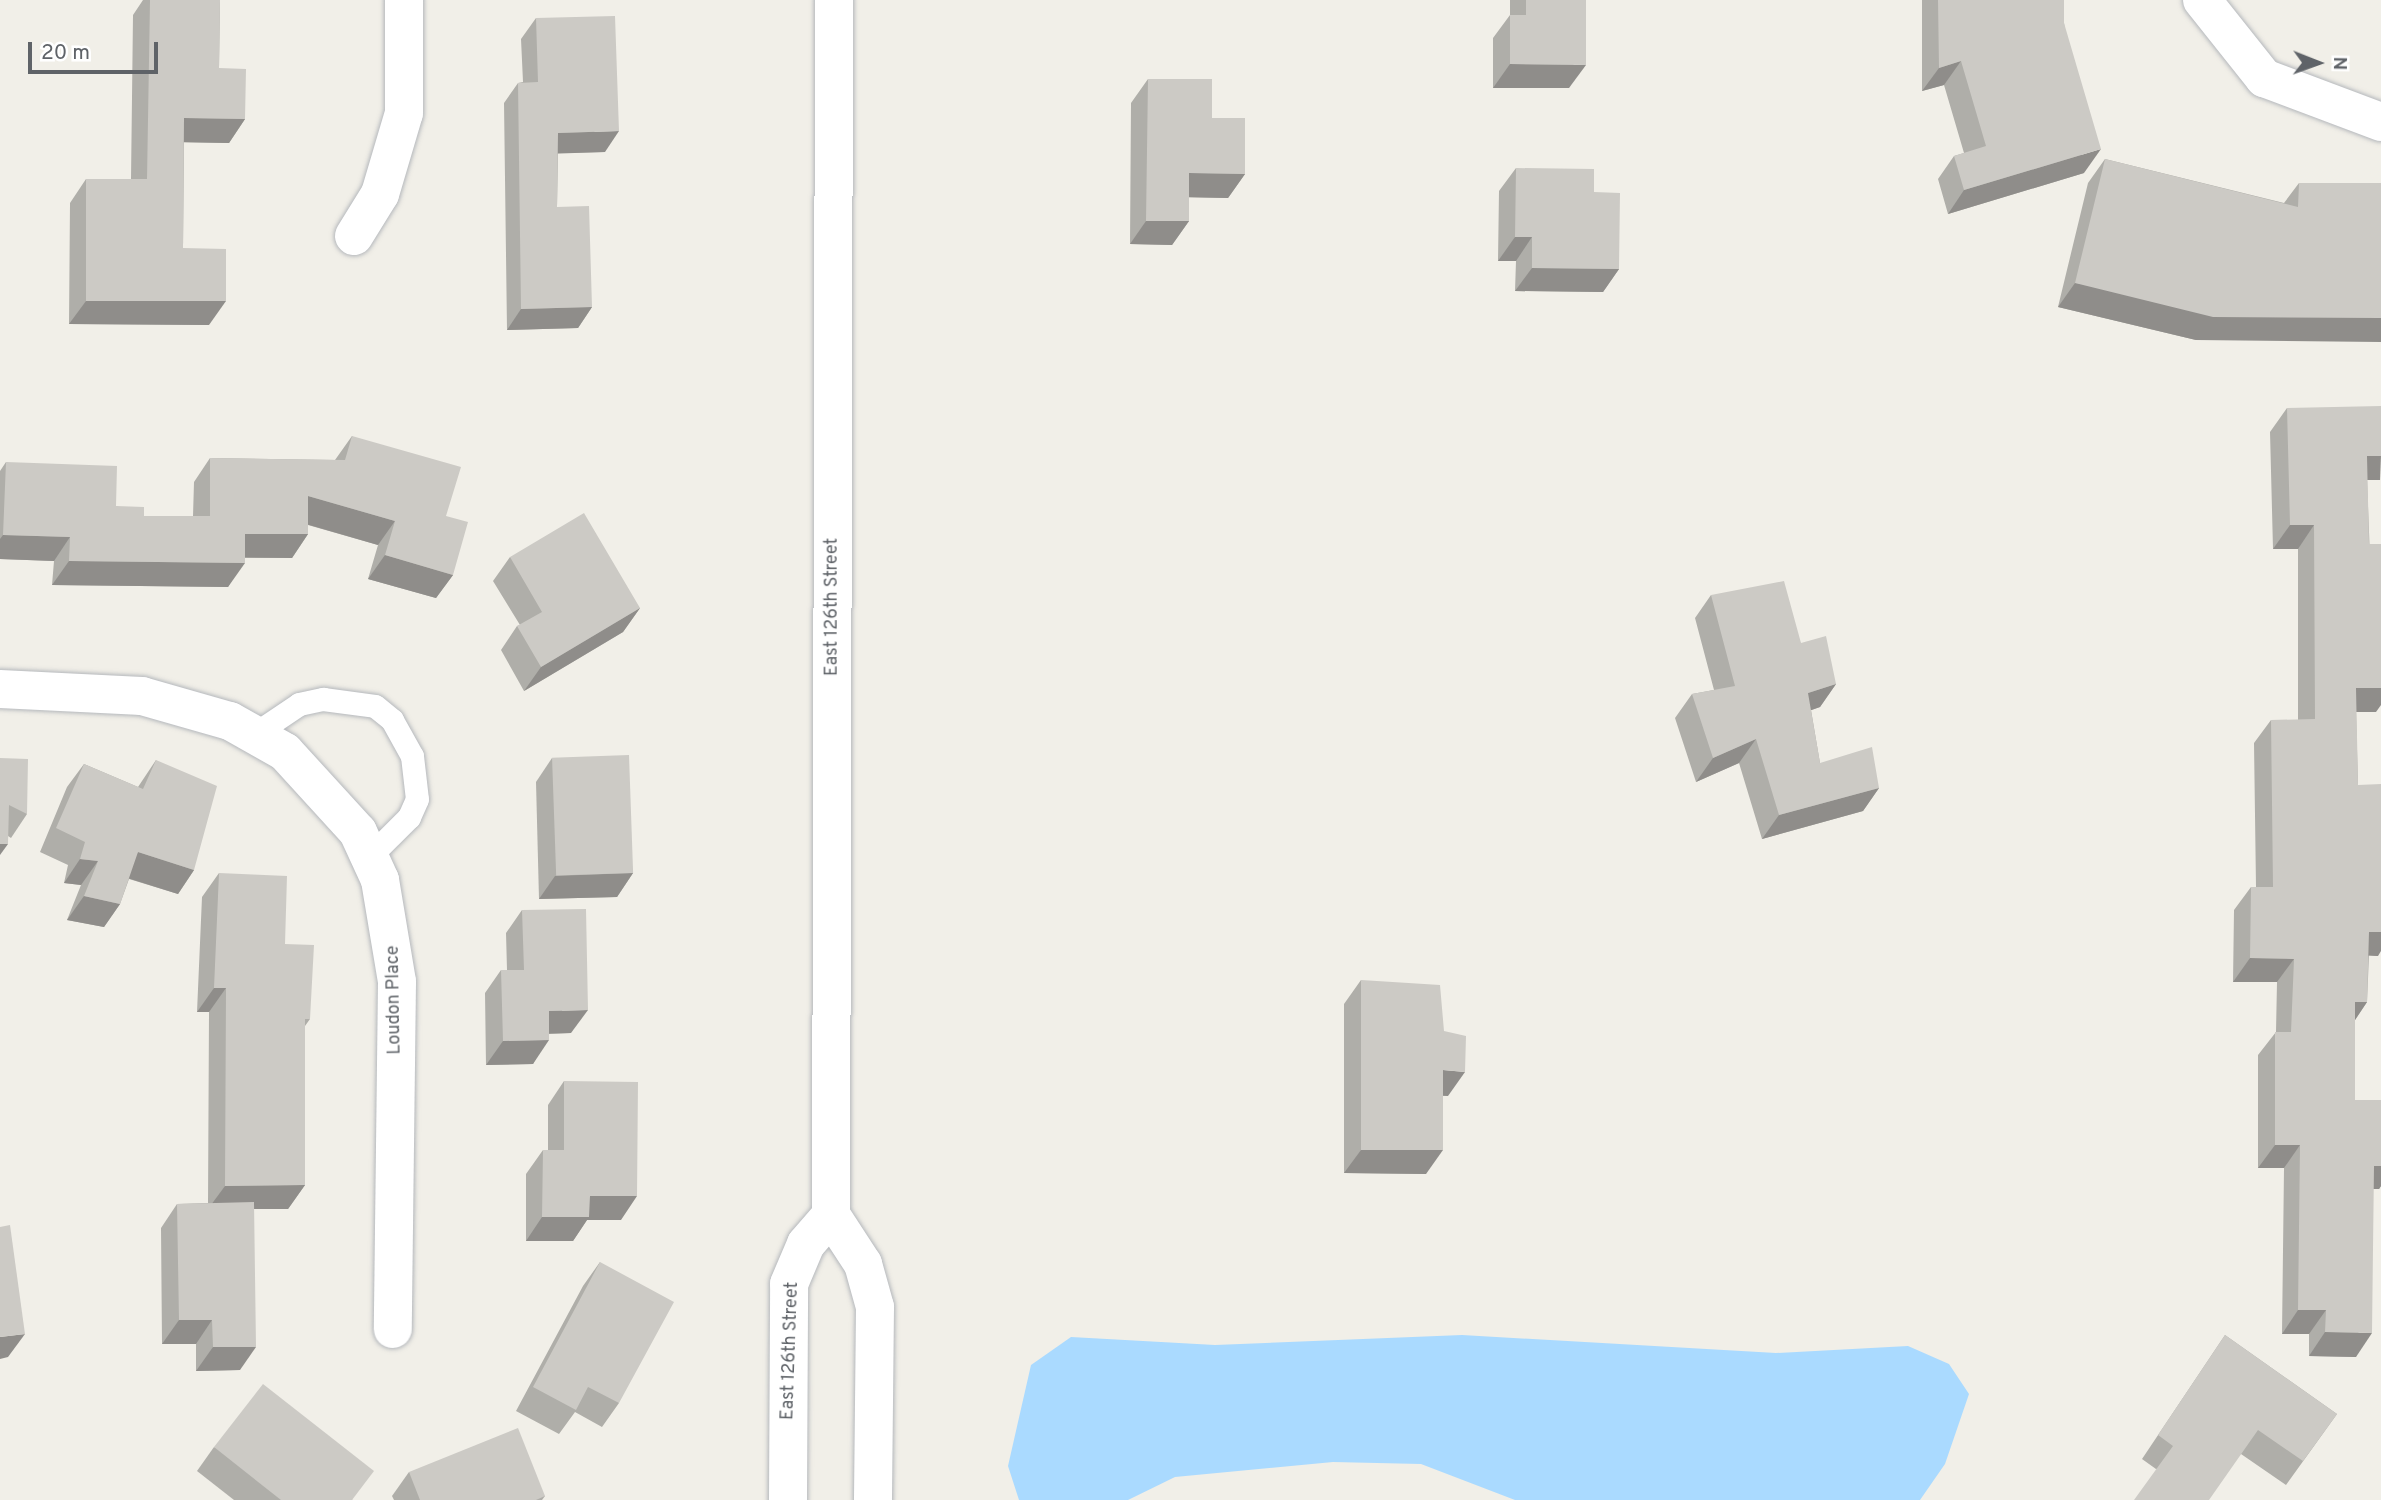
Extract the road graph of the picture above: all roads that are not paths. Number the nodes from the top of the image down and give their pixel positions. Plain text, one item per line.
1 (404, 0) edge
2 (834, 0) edge
3 (2202, 0) edge
4 (2381, 122) edge
5 (354, 236) dead end
6 (0, 689) edge
7 (256, 733) junction
8 (372, 855) junction
9 (831, 1214) junction
10 (393, 1329) dead end
11 (788, 1500) edge
12 (873, 1500) edge

1 - 5 main road
2 - 9 main road, East 126th Street
3 - 4 main road
6 - 7 main road, Loudon Place
7 - 8 main road, Loudon Place
7 - 8 lane
8 - 10 main road, Loudon Place
9 - 11 main road, East 126th Street
9 - 12 main road

